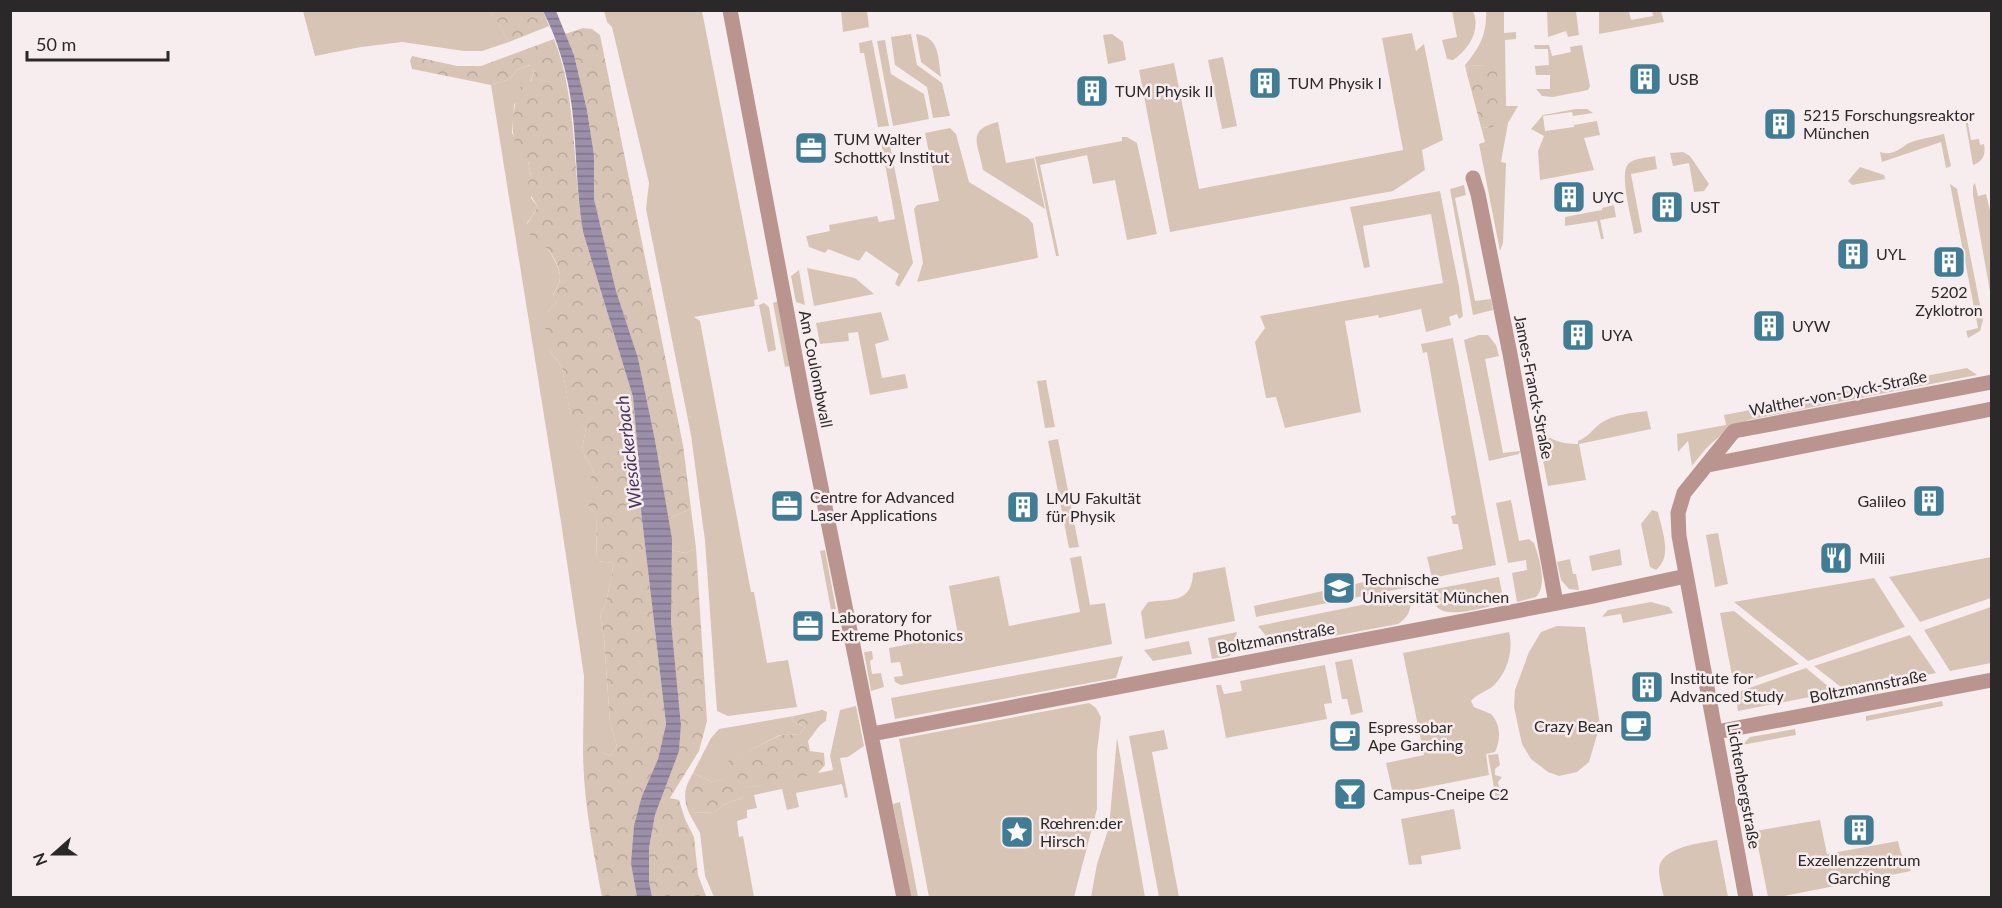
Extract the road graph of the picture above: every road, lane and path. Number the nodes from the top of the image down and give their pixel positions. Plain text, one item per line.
1 (730, 10) edge
2 (1473, 178) dead end
3 (1992, 382) edge
4 (1992, 409) edge
5 (1708, 465) junction
6 (1679, 504) joint
7 (1686, 576) junction
8 (1556, 603) junction
9 (1992, 680) edge
10 (1716, 732) junction
11 (872, 734) junction
12 (904, 897) edge
13 (1746, 897) edge

1 - 11 street, Am Coulombwall
2 - 8 street, James-Franck-Straße
3 - 5 street, Walther-von-Dyck-Straße
4 - 5 street
5 - 6 street, Walther-von-Dyck-Straße
6 - 7 street, Lichtenbergstraße
7 - 8 street, Boltzmannstraße
7 - 10 street, Lichtenbergstraße
8 - 11 street, Boltzmannstraße
9 - 10 street, Boltzmannstraße
10 - 13 street, Lichtenbergstraße
11 - 12 street, Am Coulombwall

